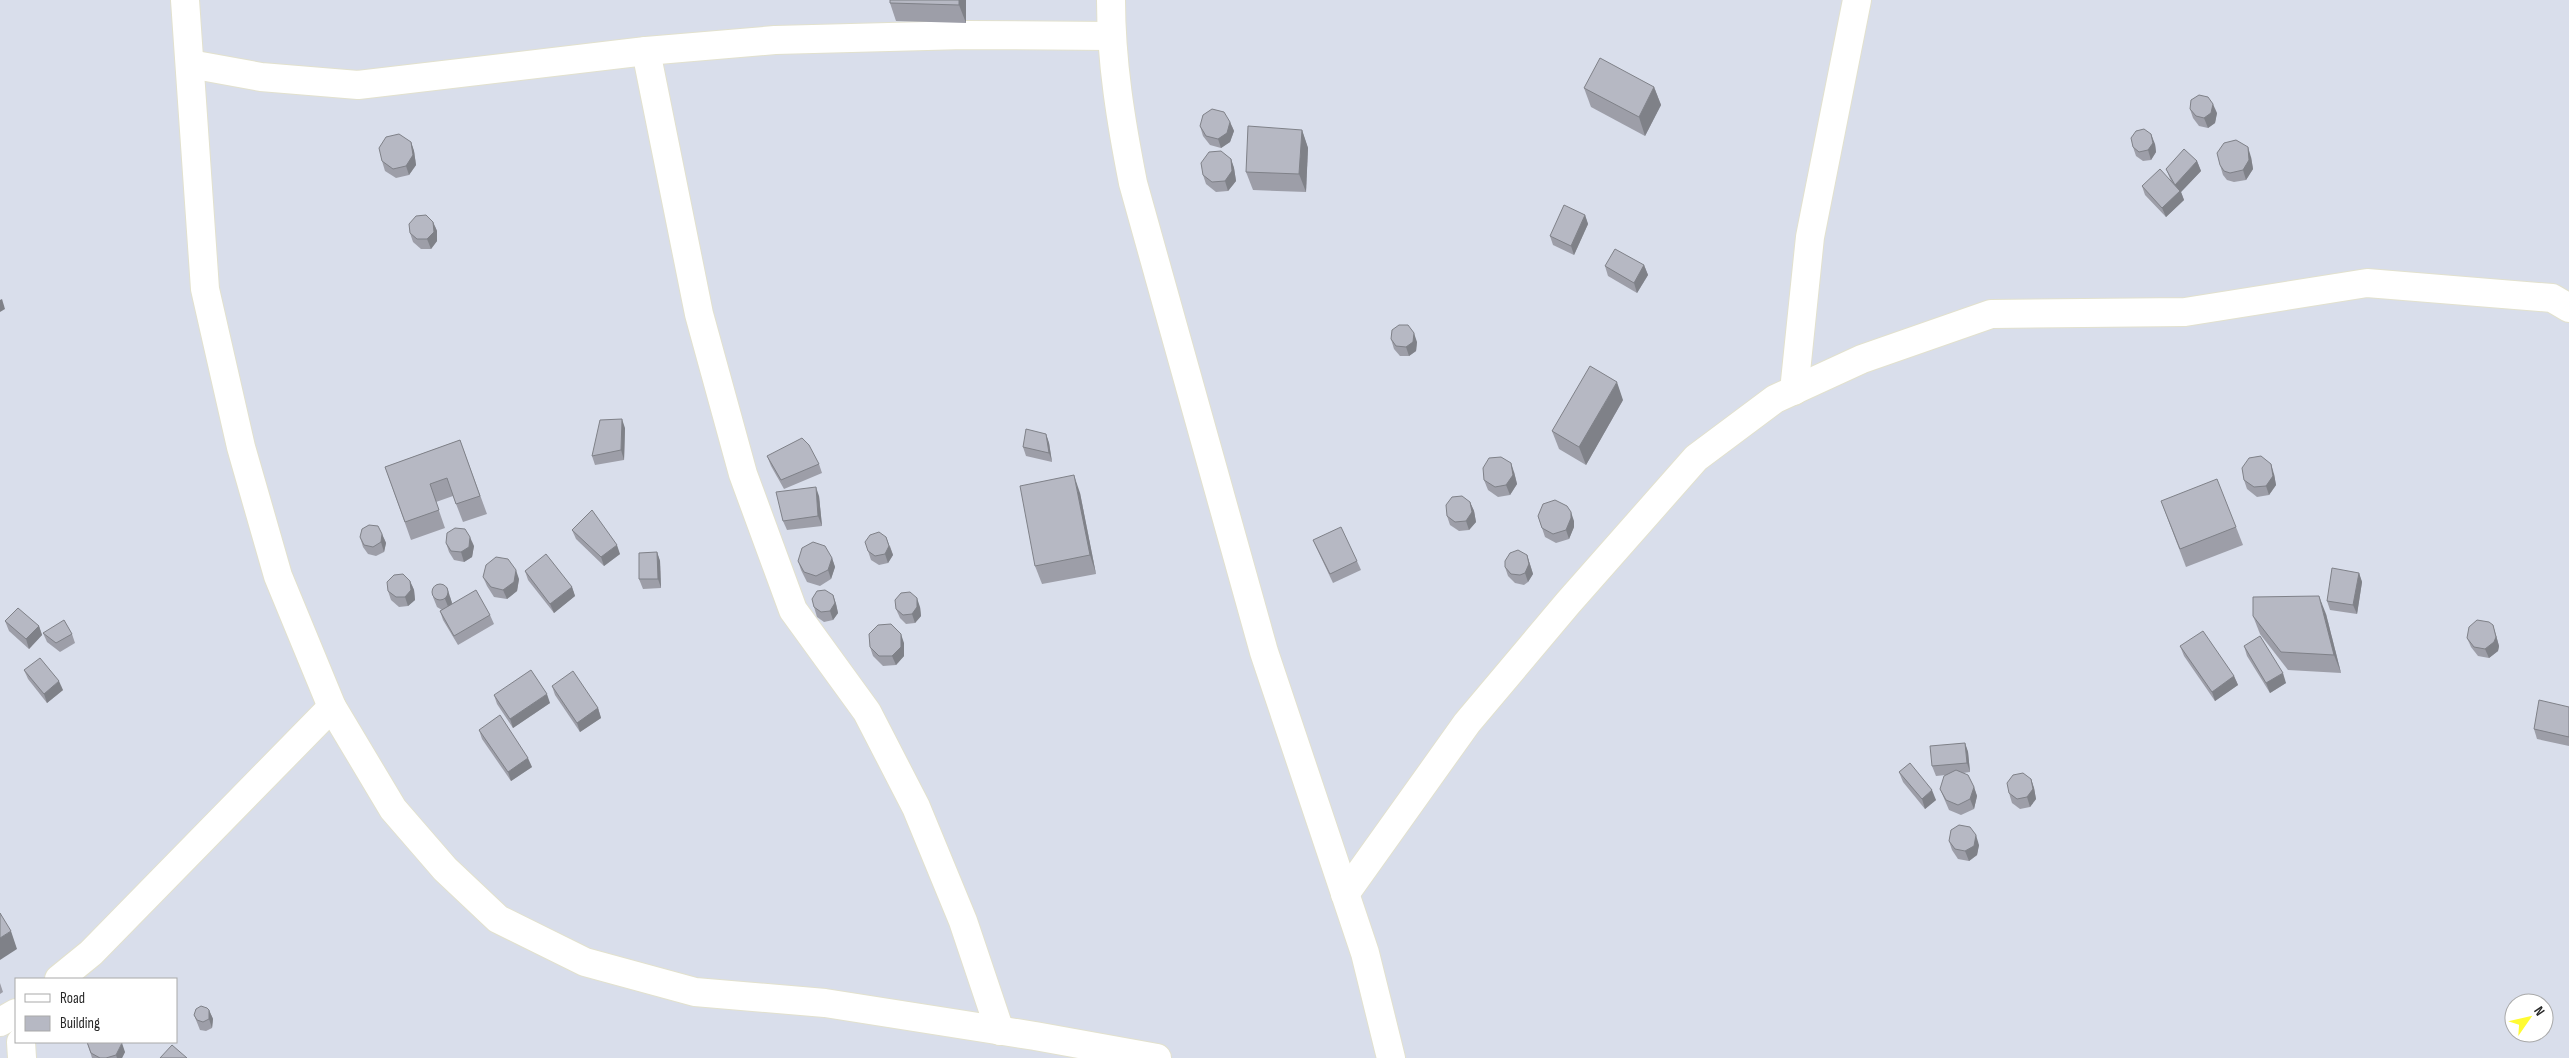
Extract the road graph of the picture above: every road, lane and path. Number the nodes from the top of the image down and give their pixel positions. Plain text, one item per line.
1 (185, 0) edge
2 (1111, 0) edge
3 (1856, 0) edge
4 (1111, 36) junction
5 (646, 51) junction
6 (190, 64) junction
7 (2569, 308) edge
8 (1794, 391) junction
9 (332, 707) junction
10 (1345, 894) junction
11 (60, 978) edge
12 (15, 1014) edge
13 (0, 1022) edge
14 (1000, 1031) junction
15 (21, 1043) edge
16 (22, 1058) edge
17 (1157, 1058) edge
18 (1391, 1058) edge

1 - 6 street
2 - 4 street
3 - 8 street
4 - 5 street
4 - 10 street
5 - 6 street
5 - 14 street
6 - 9 street
7 - 8 street
8 - 10 street
9 - 11 street
9 - 14 street
10 - 18 street
12 - 13 street
14 - 17 street
15 - 16 street

